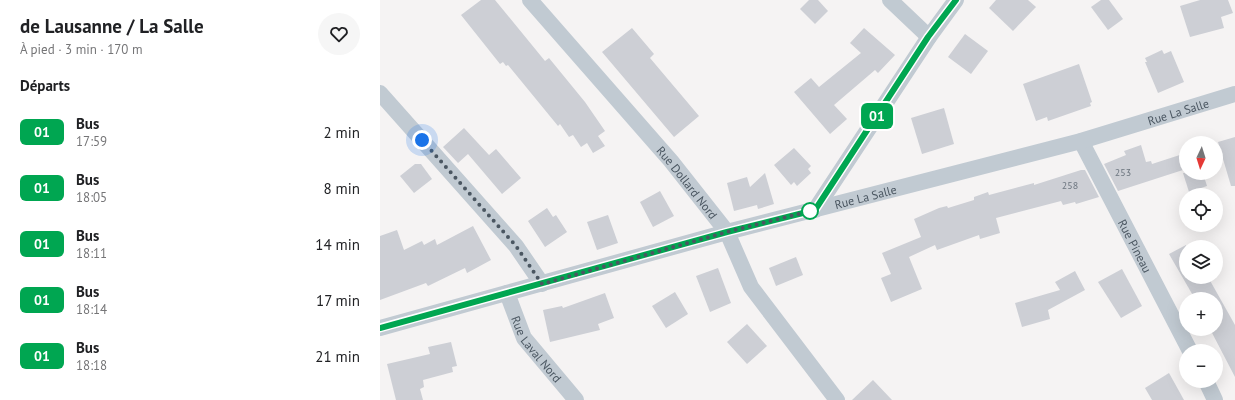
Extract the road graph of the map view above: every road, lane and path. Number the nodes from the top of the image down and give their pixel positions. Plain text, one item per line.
1 (530, 0) edge
2 (890, 0) edge
3 (956, 0) edge
4 (928, 37) junction
5 (380, 93) edge
6 (1235, 94) edge
7 (1081, 141) junction
8 (815, 210) junction
9 (727, 232) junction
10 (542, 284) junction
11 (506, 293) junction
12 (380, 328) edge
13 (1186, 344) edge
14 (1209, 388) edge
15 (576, 400) edge
16 (837, 400) edge
17 (1215, 400) edge

1 - 9 street, Rue Dollard Nord
2 - 4 street
3 - 4 street
4 - 8 street
5 - 10 street
6 - 7 street, Rue La Salle
7 - 8 street, Rue La Salle
7 - 13 street, Rue Pineau
8 - 9 street, Rue La Salle
9 - 10 street, Rue La Salle
9 - 16 street, Rue Dollard Nord
10 - 11 street, Rue La Salle
11 - 12 street, Rue La Salle
11 - 15 street, Rue Laval Nord
14 - 17 street

